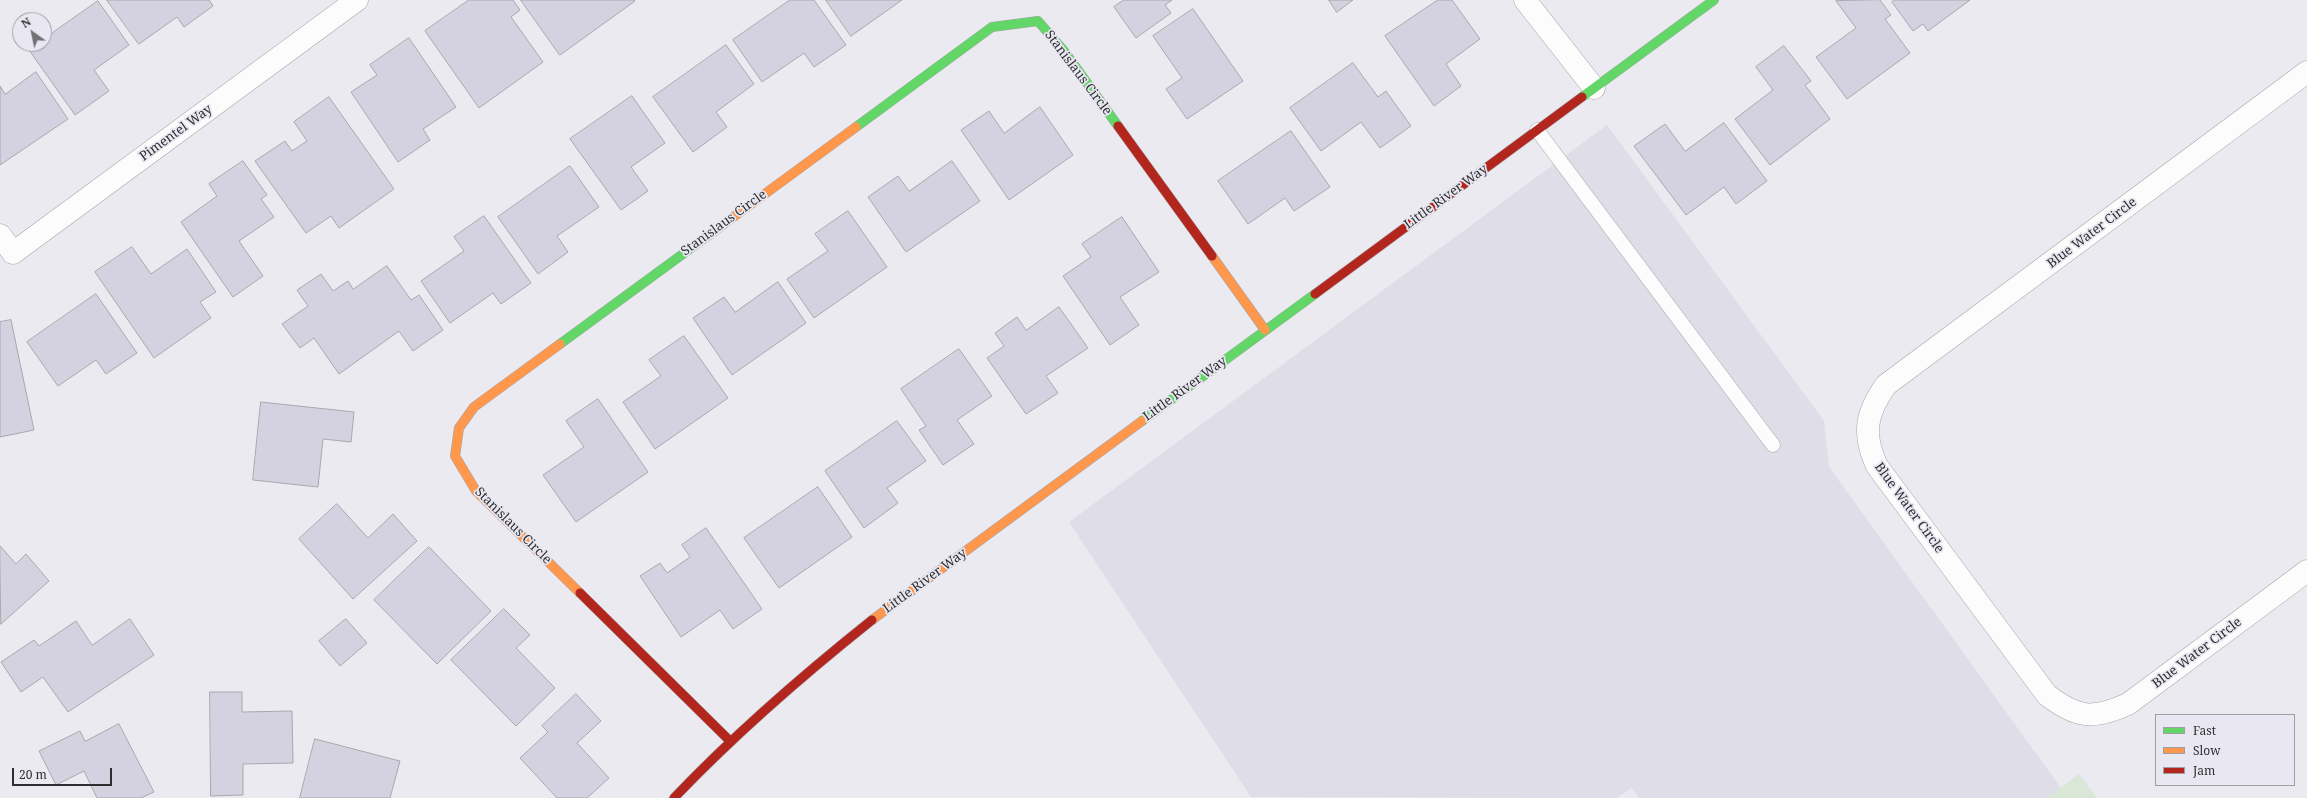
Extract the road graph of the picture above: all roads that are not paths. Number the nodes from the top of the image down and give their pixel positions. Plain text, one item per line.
1 (357, 0) edge
2 (1525, 0) edge
3 (1714, 0) edge
4 (2307, 72) edge
5 (1594, 88) junction
6 (1537, 130) junction
7 (0, 235) edge
8 (1265, 330) junction
9 (1773, 445) dead end
10 (2307, 571) edge
11 (730, 741) junction
12 (674, 798) edge

1 - 7 street, Pimentel Way
2 - 5 street
3 - 5 street, Little River Way
4 - 10 street, Blue Water Circle
5 - 6 street, Little River Way
6 - 8 street, Little River Way
6 - 9 lane
8 - 11 street, Little River Way
8 - 11 street, Stanislaus Circle
11 - 12 street, Little River Way

